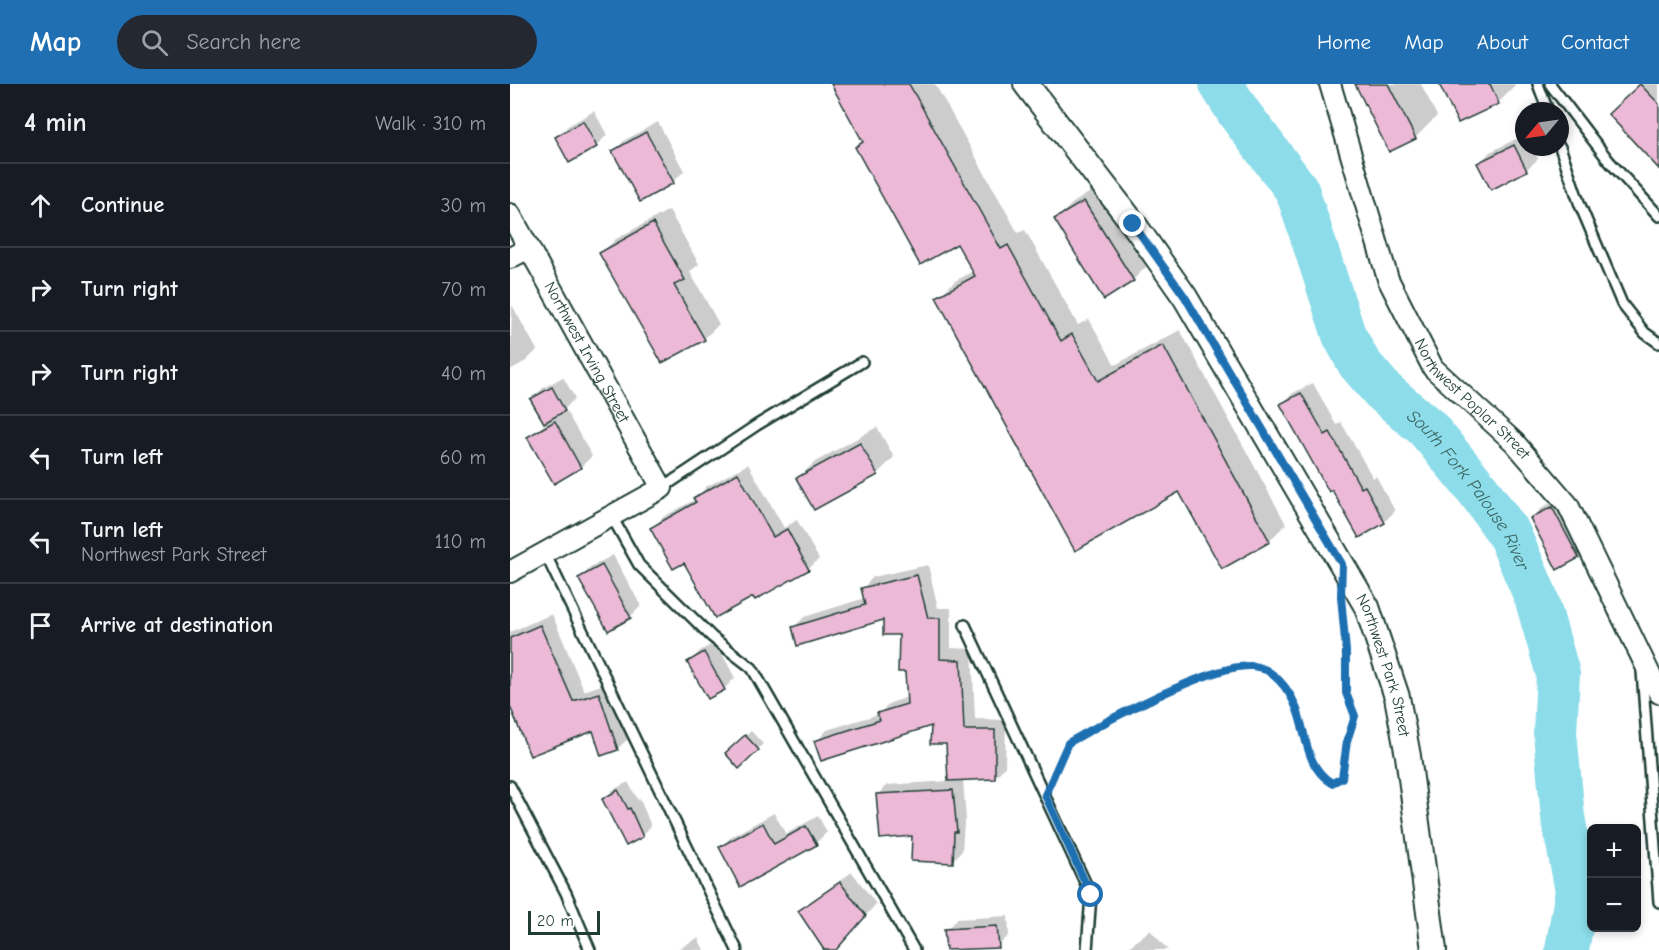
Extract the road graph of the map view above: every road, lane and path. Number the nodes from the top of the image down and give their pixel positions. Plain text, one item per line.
1 (1026, 84) edge
2 (1330, 84) edge
3 (1538, 84) edge
4 (1550, 84) edge
5 (1545, 102) edge
6 (1563, 156) edge
7 (510, 214) edge
8 (1659, 216) edge
9 (529, 248) junction
10 (510, 258) edge
11 (1659, 343) edge
12 (862, 362) dead end
13 (662, 488) junction
14 (612, 517) junction
15 (545, 553) junction
16 (510, 572) edge
17 (1342, 608) dead end
18 (965, 625) dead end
19 (1642, 660) junction
20 (1659, 693) edge
21 (510, 786) edge
22 (1045, 795) junction
23 (1659, 902) edge
24 (590, 950) edge
25 (737, 950) edge
26 (914, 950) edge
27 (1087, 950) edge
28 (1434, 950) edge

1 - 28 street, Northwest Park Street
2 - 19 street, Northwest Poplar Street
3 - 5 lane
4 - 8 lane
6 - 11 lane
7 - 9 street, Northwest Irving Street
9 - 10 street
9 - 13 street, Northwest Irving Street
12 - 13 lane
13 - 14 street
14 - 15 street
14 - 26 lane
15 - 16 street
15 - 25 lane
17 - 22 path
18 - 22 lane
19 - 20 street, Northwest Poplar Street
19 - 23 lane
21 - 24 lane
22 - 27 lane

